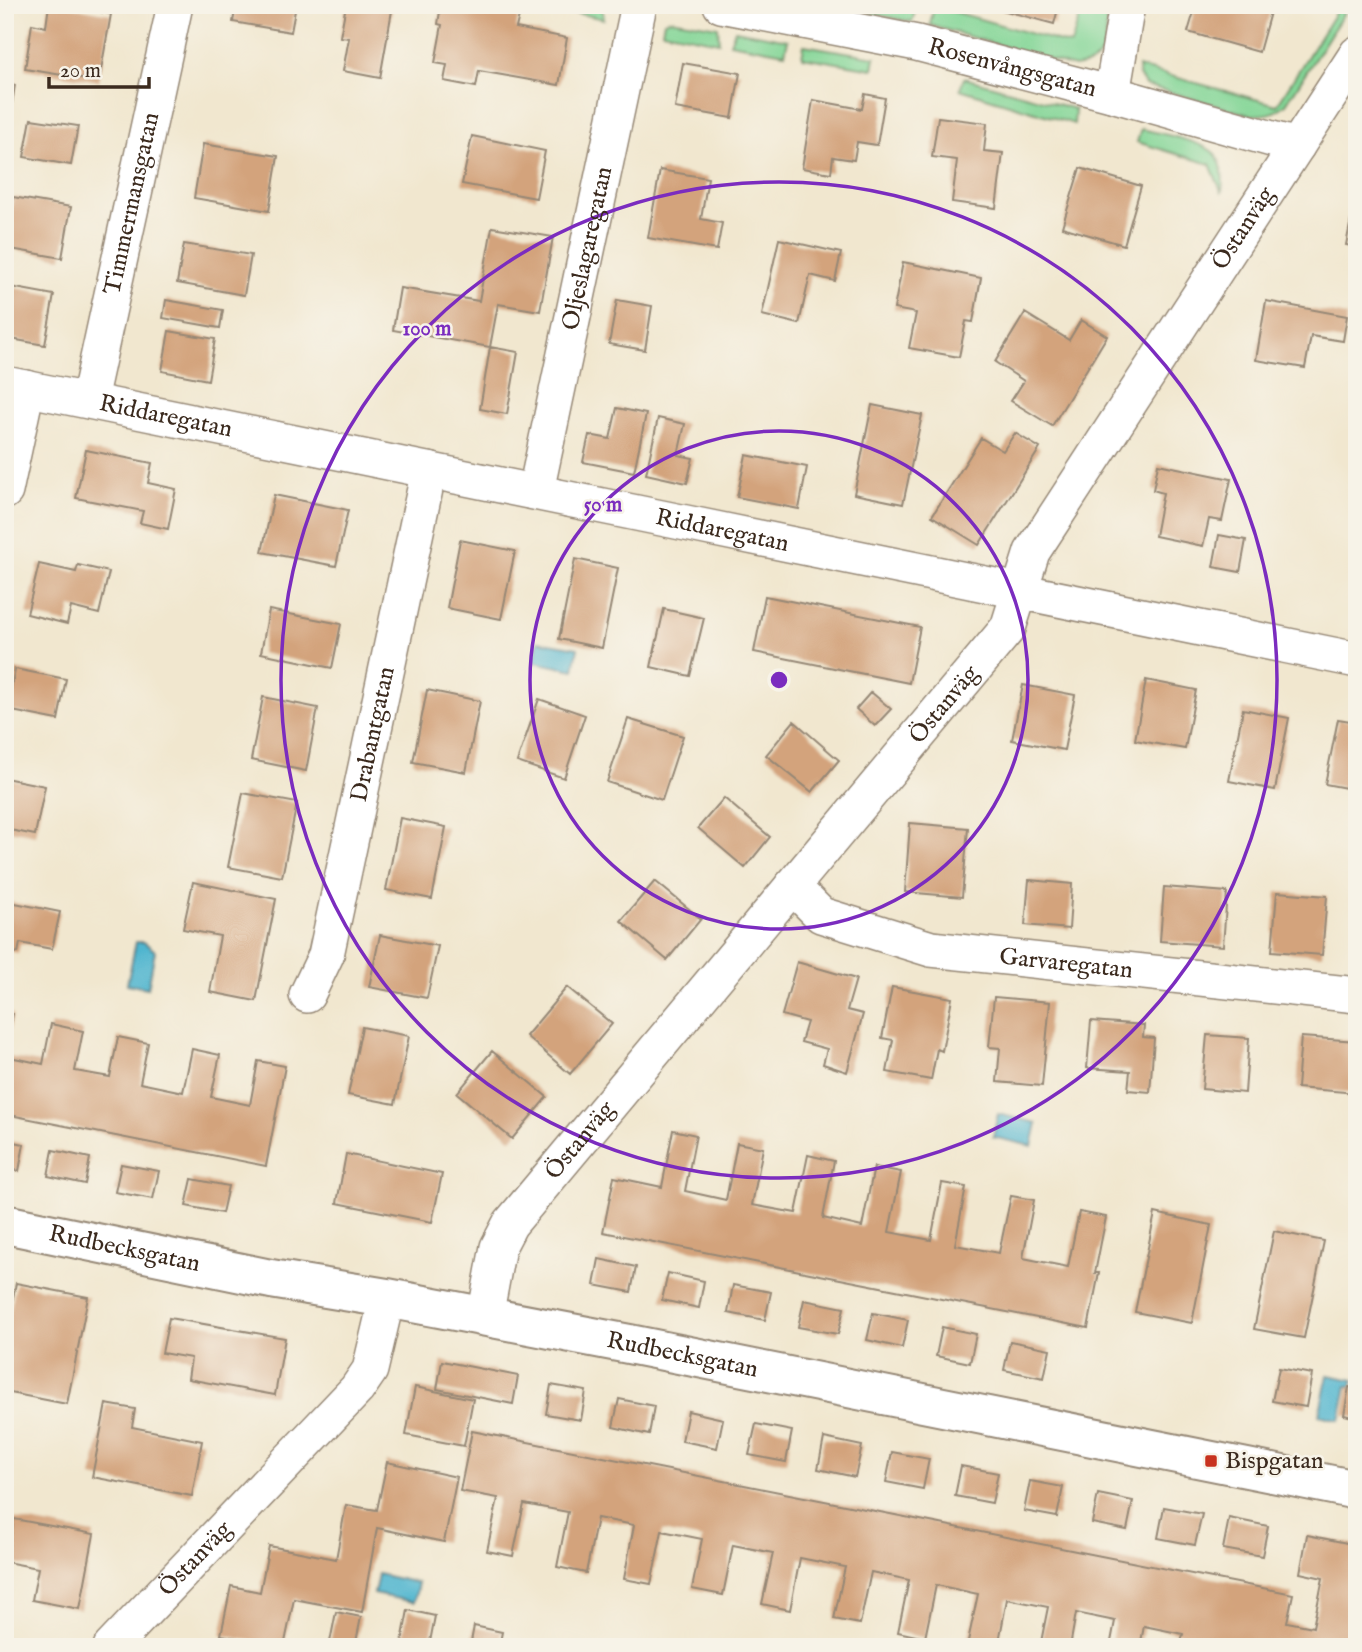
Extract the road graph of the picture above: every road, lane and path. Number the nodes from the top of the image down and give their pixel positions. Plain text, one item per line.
1 (175, 5) edge
2 (639, 5) edge
3 (721, 5) edge
4 (1127, 5) edge
5 (1357, 54) edge
6 (1112, 94) junction
7 (1297, 146) junction
8 (16, 386) edge
9 (89, 400) junction
10 (429, 470) junction
11 (5, 491) edge
12 (536, 491) junction
13 (1020, 593) junction
14 (1357, 660) edge
15 (792, 886) junction
16 (307, 995) dead end
17 (1357, 995) edge
18 (5, 1224) edge
19 (387, 1298) junction
20 (485, 1317) junction
21 (1357, 1490) edge
22 (111, 1647) edge

1 - 9 street, Timmermansgatan
2 - 12 street, Oljeslagaregatan
3 - 6 street, Rosenvångsgatan
4 - 6 street
5 - 7 street, Östanväg
6 - 7 street, Rosenvångsgatan
7 - 13 street, Östanväg
8 - 9 street, Riddaregatan
8 - 11 street
9 - 10 street, Riddaregatan
10 - 12 street, Riddaregatan
10 - 16 street, Drabantgatan
12 - 13 street, Riddaregatan
13 - 14 street, Riddaregatan
13 - 15 street, Östanväg
15 - 17 street, Garvaregatan
15 - 20 street, Östanväg
18 - 19 street, Rudbecksgatan
19 - 20 street, Rudbecksgatan
19 - 22 street, Östanväg
20 - 21 street, Rudbecksgatan

